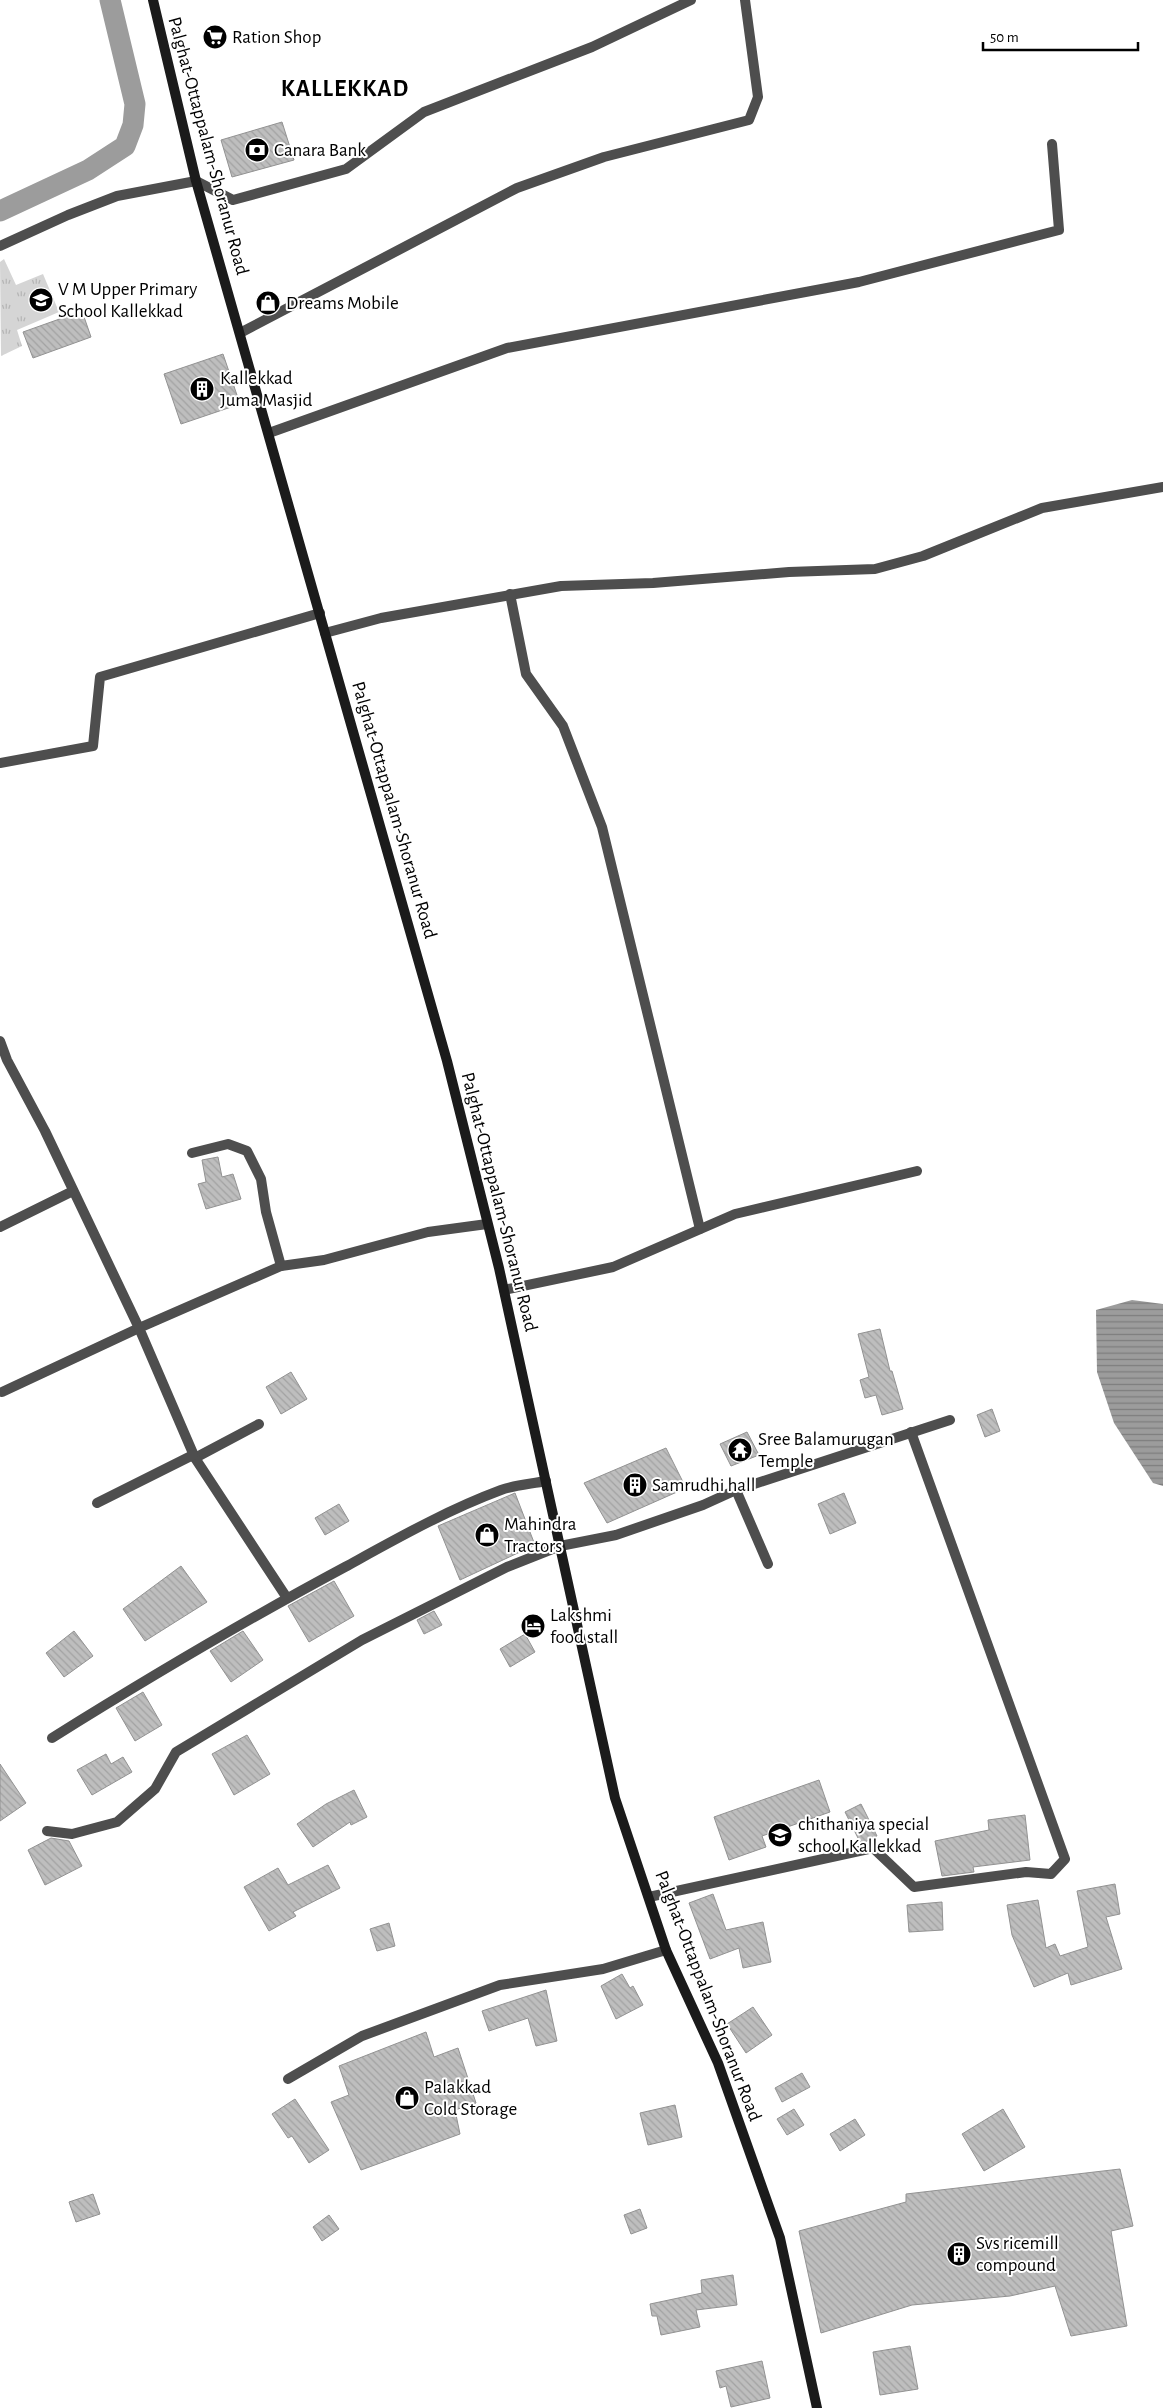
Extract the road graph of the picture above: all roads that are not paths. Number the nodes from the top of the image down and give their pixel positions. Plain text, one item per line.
1 (152, 0) edge
2 (691, 0) edge
3 (746, 0) edge
4 (1052, 144) dead end
5 (196, 181) junction
6 (0, 246) edge
7 (240, 333) junction
8 (269, 433) junction
9 (1163, 487) edge
10 (510, 594) junction
11 (320, 613) junction
12 (325, 632) junction
13 (0, 763) edge
14 (0, 1041) edge
15 (4, 1062) edge
16 (192, 1153) dead end
17 (917, 1171) dead end
18 (73, 1191) junction
19 (487, 1224) junction
20 (0, 1226) edge
21 (700, 1230) junction
22 (281, 1266) junction
23 (504, 1290) junction
24 (139, 1328) junction
25 (2, 1392) dead end
26 (950, 1420) dead end
27 (259, 1424) dead end
28 (911, 1432) junction
29 (194, 1456) junction
30 (546, 1481) junction
31 (736, 1490) junction
32 (97, 1502) dead end
33 (560, 1546) junction
34 (768, 1564) dead end
35 (287, 1598) junction
36 (52, 1738) dead end
37 (47, 1831) dead end
38 (649, 1897) junction
39 (666, 1950) junction
40 (288, 2079) dead end
41 (817, 2408) edge

1 - 5 main road, Palghat-Ottappalam-Shoranur Road
2 - 5 street
3 - 7 street
4 - 8 street
5 - 6 street
5 - 7 main road, Palghat-Ottappalam-Shoranur Road
7 - 8 main road, Palghat-Ottappalam-Shoranur Road
8 - 11 main road, Palghat-Ottappalam-Shoranur Road
9 - 10 street
10 - 12 street
10 - 21 street
11 - 12 main road, Palghat-Ottappalam-Shoranur Road
11 - 13 street
12 - 19 main road, Palghat-Ottappalam-Shoranur Road
14 - 15 street
15 - 18 street
16 - 22 street
17 - 21 street
18 - 20 street
18 - 24 street
19 - 22 street
19 - 23 main road, Palghat-Ottappalam-Shoranur Road
21 - 23 street
22 - 24 street
23 - 30 main road, Palghat-Ottappalam-Shoranur Road
24 - 25 street
24 - 29 street
26 - 28 street
27 - 29 street
28 - 31 street
28 - 38 street
29 - 32 street
29 - 35 street
30 - 33 main road, Palghat-Ottappalam-Shoranur Road
30 - 35 street
31 - 33 street
31 - 34 street
33 - 37 street
33 - 38 main road, Palghat-Ottappalam-Shoranur Road
35 - 36 street
38 - 39 main road, Palghat-Ottappalam-Shoranur Road
39 - 40 street
39 - 41 main road, Palghat-Ottappalam-Shoranur Road

